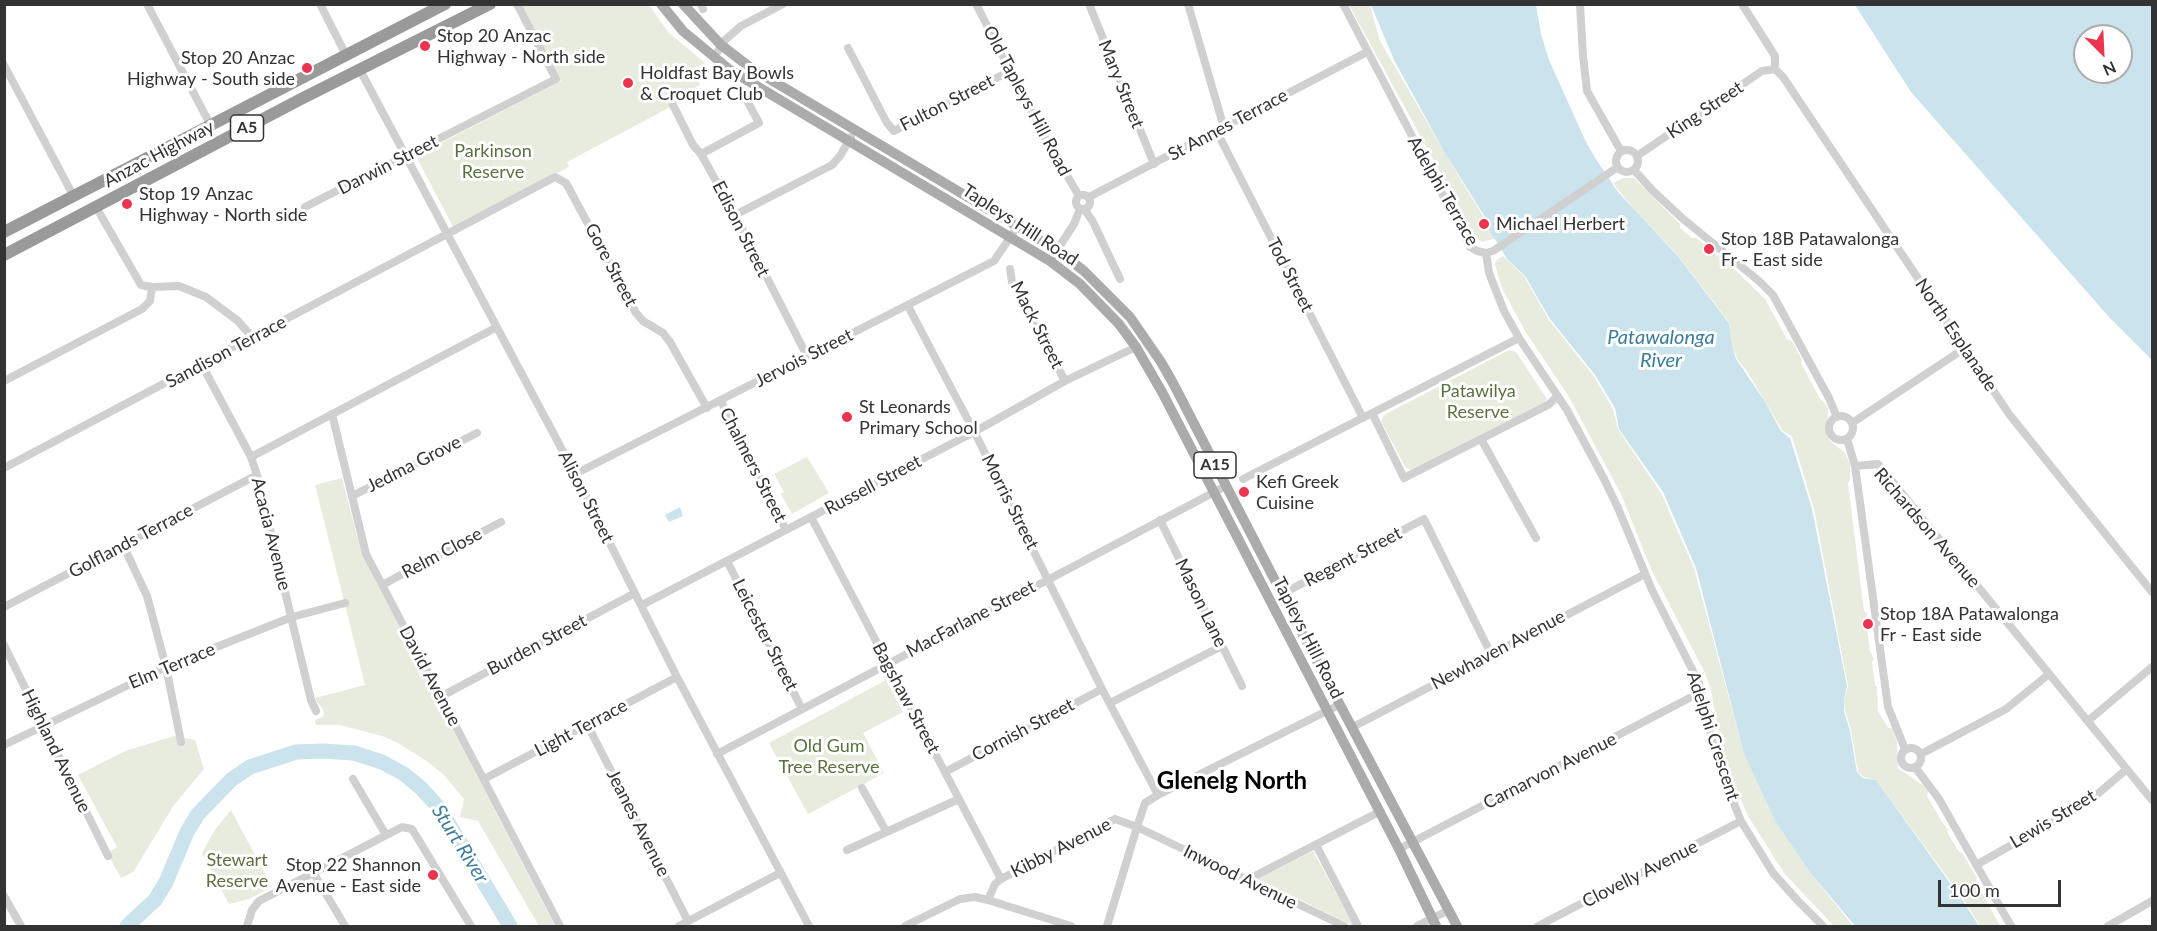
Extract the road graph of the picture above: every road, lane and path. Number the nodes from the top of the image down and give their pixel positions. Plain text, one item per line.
1 (147, 4) edge
2 (320, 4) edge
3 (445, 4) edge
4 (490, 4) edge
5 (517, 4) edge
6 (661, 4) edge
7 (683, 4) edge
8 (783, 4) edge
9 (976, 4) edge
10 (1089, 4) edge
11 (1188, 4) edge
12 (1344, 4) edge
13 (1580, 4) edge
14 (1742, 4) edge
15 (422, 15) junction
16 (406, 24) junction
17 (443, 27) junction
18 (418, 39) junction
19 (722, 45) junction
20 (848, 48) dead end
21 (1367, 52) junction
22 (346, 55) junction
23 (714, 57) junction
24 (4, 64) edge
25 (1775, 69) junction
26 (360, 70) junction
27 (1010, 71) junction
28 (284, 87) junction
29 (742, 91) dead end
30 (270, 95) junction
31 (301, 99) junction
32 (673, 105) dead end
33 (280, 111) junction
34 (211, 126) junction
35 (855, 129) junction
36 (1220, 130) junction
37 (849, 140) junction
38 (1621, 151) junction
39 (701, 154) junction
40 (406, 156) junction
41 (1637, 156) junction
42 (1154, 164) junction
43 (1615, 169) junction
44 (1634, 170) junction
45 (559, 178) joint
46 (1079, 196) junction
47 (74, 197) junction
48 (1089, 198) junction
49 (96, 207) junction
50 (305, 207) dead end
51 (1082, 209) junction
52 (735, 215) junction
53 (1017, 226) junction
54 (9, 230) edge
55 (448, 235) junction
56 (4, 237) edge
57 (1011, 237) junction
58 (34, 239) junction
59 (1057, 250) junction
60 (8, 253) edge
61 (1486, 253) junction
62 (1050, 261) junction
63 (1010, 269) dead end
64 (1120, 279) dead end
65 (152, 286) junction
66 (908, 306) junction
67 (497, 327) junction
68 (252, 338) junction
69 (1519, 338) junction
70 (1136, 347) junction
71 (1965, 348) junction
72 (807, 356) junction
73 (202, 365) junction
74 (4, 381) edge
75 (1065, 381) junction
76 (1558, 396) junction
77 (721, 400) junction
78 (707, 408) junction
79 (1372, 413) junction
80 (332, 414) junction
81 (1837, 417) junction
82 (1363, 418) junction
83 (1852, 423) junction
84 (974, 432) junction
85 (477, 433) dead end
86 (1481, 439) junction
87 (1847, 439) junction
88 (251, 457) junction
89 (1855, 466) junction
90 (4, 468) edge
91 (575, 474) junction
92 (257, 475) junction
93 (1243, 479) dead end
94 (1226, 486) junction
95 (1213, 492) junction
96 (352, 496) junction
97 (1613, 497) joint
98 (811, 517) junction
99 (1160, 520) junction
100 (501, 522) dead end
101 (786, 530) junction
102 (1536, 538) dead end
103 (123, 545) junction
104 (727, 561) junction
105 (1645, 574) junction
106 (1048, 578) junction
107 (382, 585) junction
108 (2152, 592) edge
109 (635, 593) junction
110 (1282, 594) junction
111 (345, 603) dead end
112 (642, 605) junction
113 (4, 607) edge
114 (292, 617) junction
115 (4, 645) edge
116 (1222, 646) junction
117 (1491, 654) junction
118 (888, 664) junction
119 (166, 667) junction
120 (2152, 667) edge
121 (2049, 674) junction
122 (677, 677) junction
123 (1242, 686) dead end
124 (1102, 689) junction
125 (1701, 692) junction
126 (440, 697) junction
127 (1110, 703) junction
128 (1339, 705) junction
129 (802, 709) junction
130 (316, 711) dead end
131 (1327, 711) junction
132 (2088, 720) junction
133 (587, 724) junction
134 (42, 726) junction
135 (1352, 728) junction
136 (181, 742) dead end
137 (4, 745) edge
138 (1905, 749) junction
139 (717, 754) junction
140 (1921, 754) junction
141 (1915, 767) junction
142 (2127, 769) junction
143 (945, 772) junction
144 (353, 778) dead end
145 (484, 779) junction
146 (862, 788) dead end
147 (1158, 795) junction
148 (959, 798) junction
149 (2152, 800) edge
150 (1379, 812) junction
151 (1741, 821) junction
152 (1137, 827) junction
153 (886, 831) junction
154 (386, 834) junction
155 (1413, 842) junction
156 (1316, 844) junction
157 (1399, 849) junction
158 (847, 850) dead end
159 (108, 856) dead end
160 (1976, 865) junction
161 (313, 872) junction
162 (780, 873) junction
163 (1001, 879) junction
164 (1247, 880) junction
165 (4, 896) edge
166 (988, 900) junction
167 (2152, 901) edge
168 (7, 906) edge
169 (1449, 910) junction
170 (688, 921) junction
171 (1434, 923) edge
172 (1822, 926) edge
173 (21, 927) edge
174 (248, 927) edge
175 (345, 927) edge
176 (471, 927) edge
177 (560, 927) edge
178 (679, 927) edge
179 (809, 927) edge
180 (905, 927) edge
181 (1071, 927) edge
182 (1107, 927) edge
183 (1344, 927) edge
184 (1358, 927) edge
185 (1417, 927) edge
186 (1457, 927) edge
187 (1538, 927) edge
188 (2011, 927) edge
189 (2108, 927) edge

1 - 34 street
2 - 22 street
3 - 15 highway, Anzac Highway / A5
4 - 17 highway, Anzac Highway / A5
5 - 40 street, Darwin Street
6 - 23 main road, Tapleys Hill Road / A15
7 - 19 main road, Tapleys Hill Road / A15
8 - 19 street
9 - 27 street, Old Tapleys Hill Road
10 - 42 street, Mary Street
11 - 36 street, Tod Street
12 - 21 street, Adelphi Terrace
13 - 38 street
14 - 25 street, North Esplanade
15 - 16 highway, Anzac Highway / A5
15 - 17 highway
16 - 18 highway
16 - 22 highway, Anzac Highway / A5
17 - 18 highway, Anzac Highway / A5
18 - 26 highway, Anzac Highway / A5
19 - 23 street
19 - 35 main road, Tapleys Hill Road / A15
20 - 27 street, Fulton Street
21 - 36 street, St Annes Terrace
21 - 61 street, Adelphi Terrace
22 - 28 highway, Anzac Highway / A5
23 - 37 main road, Tapleys Hill Road / A15
24 - 47 street
25 - 41 street, King Street
25 - 71 street, North Esplanade
26 - 31 highway, Anzac Highway / A5
26 - 40 street, Alison Street
27 - 46 street, Old Tapleys Hill Road
28 - 30 highway, Anzac Highway / A5
28 - 31 highway
29 - 39 street
30 - 33 highway
30 - 34 highway, Anzac Highway / A5
31 - 33 highway, Anzac Highway / A5
32 - 39 street, Edison Street
33 - 49 highway, Anzac Highway / A5
34 - 47 highway, Anzac Highway / A5
35 - 37 street
35 - 53 main road, Tapleys Hill Road / A15
36 - 42 street, St Annes Terrace
36 - 82 street, Tod Street
37 - 52 street
37 - 57 main road, Tapleys Hill Road / A15
38 - 41 street
38 - 43 street
39 - 52 street, Edison Street
40 - 50 street, Darwin Street
40 - 55 street, Alison Street
41 - 44 street
42 - 48 street, St Annes Terrace
43 - 44 street
43 - 61 street
44 - 81 street
45 - 55 street, Sandison Terrace
45 - 78 street, Gore Street
46 - 48 street
46 - 51 street
47 - 54 highway, Anzac Highway / A5
48 - 51 street
49 - 58 highway, Anzac Highway / A5
49 - 65 street
51 - 59 street
51 - 64 street
52 - 72 street, Edison Street
53 - 57 street, Jervois Street
53 - 59 main road, Tapleys Hill Road / A15
54 - 58 highway
55 - 67 street, Alison Street
55 - 68 street, Sandison Terrace
56 - 60 highway
57 - 62 main road, Tapleys Hill Road / A15
57 - 66 street, Jervois Street
58 - 60 highway, Anzac Highway / A5
59 - 62 street
59 - 94 main road, Tapleys Hill Road / A15
61 - 69 street, Adelphi Terrace
62 - 70 main road, Tapleys Hill Road / A15
63 - 75 street, Mack Street
65 - 68 street
65 - 74 street
66 - 72 street, Jervois Street
66 - 84 street, Morris Street
67 - 80 street
67 - 91 street, Alison Street
68 - 73 street, Sandison Terrace
69 - 76 street, Adelphi Terrace
69 - 79 street
70 - 75 street, Russell Street
70 - 95 main road, Tapleys Hill Road / A15
71 - 83 street
71 - 108 street, North Esplanade
72 - 77 street, Jervois Street
73 - 88 street, Acacia Avenue
73 - 90 street, Sandison Terrace
75 - 84 street, Russell Street
76 - 86 street
76 - 97 street, Adelphi Terrace
77 - 78 street, Jervois Street
77 - 101 street, Chalmers Street
78 - 91 street, Jervois Street
79 - 82 street
79 - 86 street
80 - 88 street
80 - 96 street, David Avenue
81 - 83 street
81 - 87 street
82 - 93 street
83 - 87 street
84 - 98 street, Russell Street
84 - 106 street, Morris Street
85 - 96 street, Jedma Grove
86 - 102 street
87 - 89 street
88 - 92 street, Acacia Avenue
89 - 121 street, Richardson Avenue
89 - 138 street
91 - 109 street, Alison Street
92 - 103 street, Golflands Terrace
92 - 114 street, Acacia Avenue
94 - 95 street, MacFarlane Street
94 - 110 main road, Tapleys Hill Road / A15
95 - 99 street, MacFarlane Street
95 - 131 main road, Tapleys Hill Road / A15
96 - 107 street, David Avenue
97 - 105 street, Adelphi Crescent
98 - 101 street, Russell Street
98 - 118 street, Bagshaw Street
99 - 106 street, MacFarlane Street
99 - 116 street, Mason Lane
100 - 107 street, Relm Close
101 - 104 street, Russell Street
103 - 113 street, Golflands Terrace
103 - 119 street
104 - 112 street, Russell Street
104 - 129 street, Leicester Street
105 - 117 street, Newhaven Avenue
105 - 125 street, Adelphi Crescent
106 - 118 street, MacFarlane Street
106 - 124 street, Morris Street
107 - 126 street, David Avenue
109 - 112 street, Alison Street
109 - 126 street, Burden Street
110 - 117 street, Regent Street
110 - 128 main road, Tapleys Hill Road / A15
111 - 114 street, Elm Terrace
112 - 122 street, Alison Street
114 - 119 street, Elm Terrace
114 - 130 street, Acacia Avenue
115 - 134 street, Highland Avenue
116 - 123 street, Mason Lane
116 - 127 street
117 - 135 street, Newhaven Avenue
118 - 129 street, MacFarlane Street
118 - 143 street, Bagshaw Street
119 - 134 street, Elm Terrace
119 - 136 street
120 - 132 street
121 - 132 street, Richardson Avenue
121 - 140 street
122 - 133 street, Light Terrace
122 - 139 street, Alison Street
124 - 127 street, Morris Street
124 - 143 street, Cornish Street
125 - 151 street, Adelphi Crescent
125 - 155 street, Carnarvon Avenue
126 - 145 street, David Avenue
127 - 147 street, Morris Street
128 - 131 street, Kibby Avenue
128 - 135 main road, Tapleys Hill Road / A15
129 - 139 street, MacFarlane Street
131 - 147 street, Kibby Avenue
131 - 150 main road, Tapleys Hill Road / A15
132 - 142 street, Richardson Avenue
133 - 145 street, Light Terrace
133 - 170 street, Jeanes Avenue
134 - 137 street, Elm Terrace
134 - 159 street, Highland Avenue
135 - 155 main road, Tapleys Hill Road / A15
138 - 140 street
138 - 141 street
139 - 162 street, Alison Street
140 - 141 street
141 - 160 street
142 - 149 street, Richardson Avenue
142 - 160 street, Lewis Street
143 - 148 street, Bagshaw Street
144 - 154 street
145 - 177 street, David Avenue
146 - 153 street
147 - 152 street, Kibby Avenue
148 - 153 street
148 - 163 street, Bagshaw Street
150 - 156 street
150 - 157 main road, Tapleys Hill Road / A15
151 - 172 street, Adelphi Crescent
151 - 187 street, Clovelly Avenue
152 - 163 street, Kibby Avenue
152 - 164 street, Inwood Avenue
152 - 182 street
153 - 158 street
154 - 161 street
154 - 176 street
155 - 157 street, Carnarvon Avenue
155 - 169 main road, Tapleys Hill Road / A15
156 - 164 street
156 - 184 street
157 - 171 main road, Tapleys Hill Road / A15
160 - 188 street
161 - 174 street
161 - 175 street
162 - 170 street
162 - 179 street, Alison Street
163 - 166 street, Kibby Avenue
164 - 183 street, Inwood Avenue
165 - 168 street
166 - 180 street
166 - 181 street
167 - 189 street
168 - 173 street
169 - 171 street
169 - 186 main road, Tapleys Hill Road / A15
170 - 178 street
171 - 185 street

